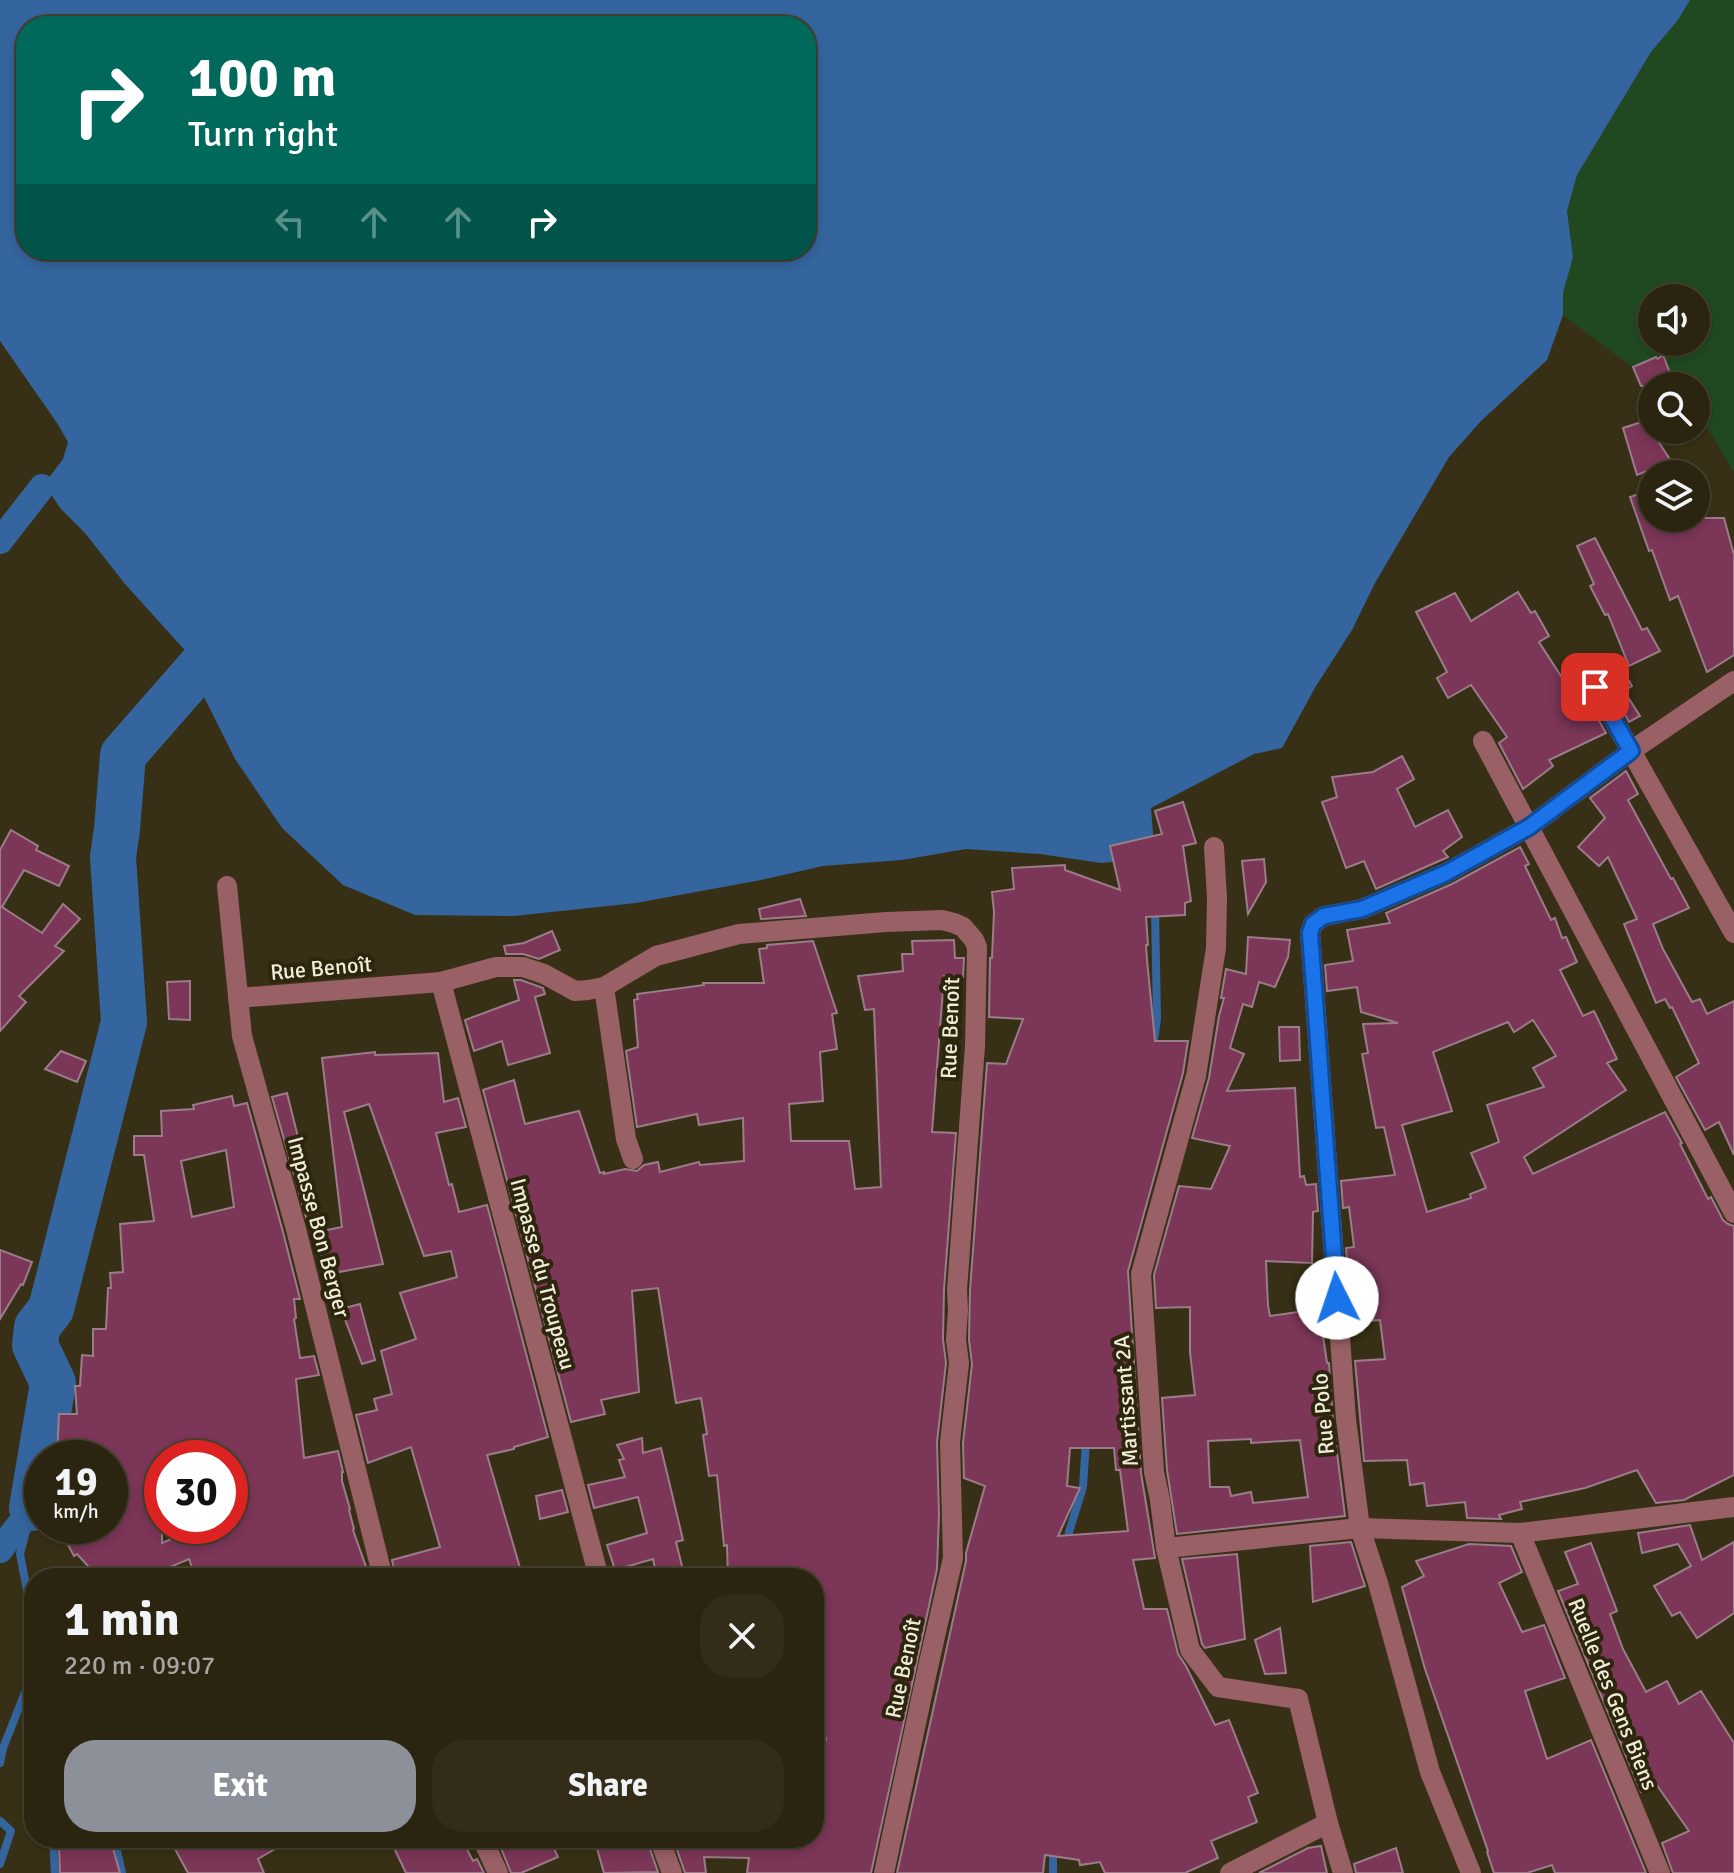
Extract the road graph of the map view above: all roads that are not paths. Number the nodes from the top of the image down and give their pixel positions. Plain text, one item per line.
1 (1583, 666) dead end
2 (1734, 681) edge
3 (1483, 741) dead end
4 (1631, 751) junction
5 (1529, 827) junction
6 (1214, 847) dead end
7 (227, 886) dead end
8 (1734, 933) edge
9 (441, 982) junction
10 (604, 987) junction
11 (238, 998) junction
12 (633, 1159) dead end
13 (1734, 1213) edge
14 (1734, 1507) edge
15 (1360, 1528) junction
16 (1520, 1533) junction
17 (1166, 1548) junction
18 (381, 1568) edge
19 (596, 1568) edge
20 (1328, 1823) junction
21 (487, 1848) edge
22 (663, 1848) edge
23 (498, 1873) edge
24 (672, 1873) edge
25 (884, 1873) edge
26 (1230, 1873) edge
27 (1343, 1873) edge
28 (1471, 1873) edge
29 (1660, 1873) edge

1 - 4 street
2 - 4 street
3 - 5 street
4 - 5 street
4 - 8 street
5 - 13 street
5 - 15 street, Rue Polo
6 - 17 street, Martissant 2A
7 - 11 street, Impasse Bon Berger
9 - 10 street, Rue Benoît
9 - 11 street, Rue Benoît
9 - 19 street, Impasse du Troupeau
10 - 12 street
10 - 25 street, Rue Benoît
11 - 18 street, Impasse Bon Berger
14 - 16 street
15 - 16 street
15 - 17 street
15 - 28 street, Rue Polo
16 - 29 street, Ruelle des Gens Biens
17 - 20 street, Martissant 2A
20 - 26 street
20 - 27 street, Martissant 2A
21 - 23 street
22 - 24 street

